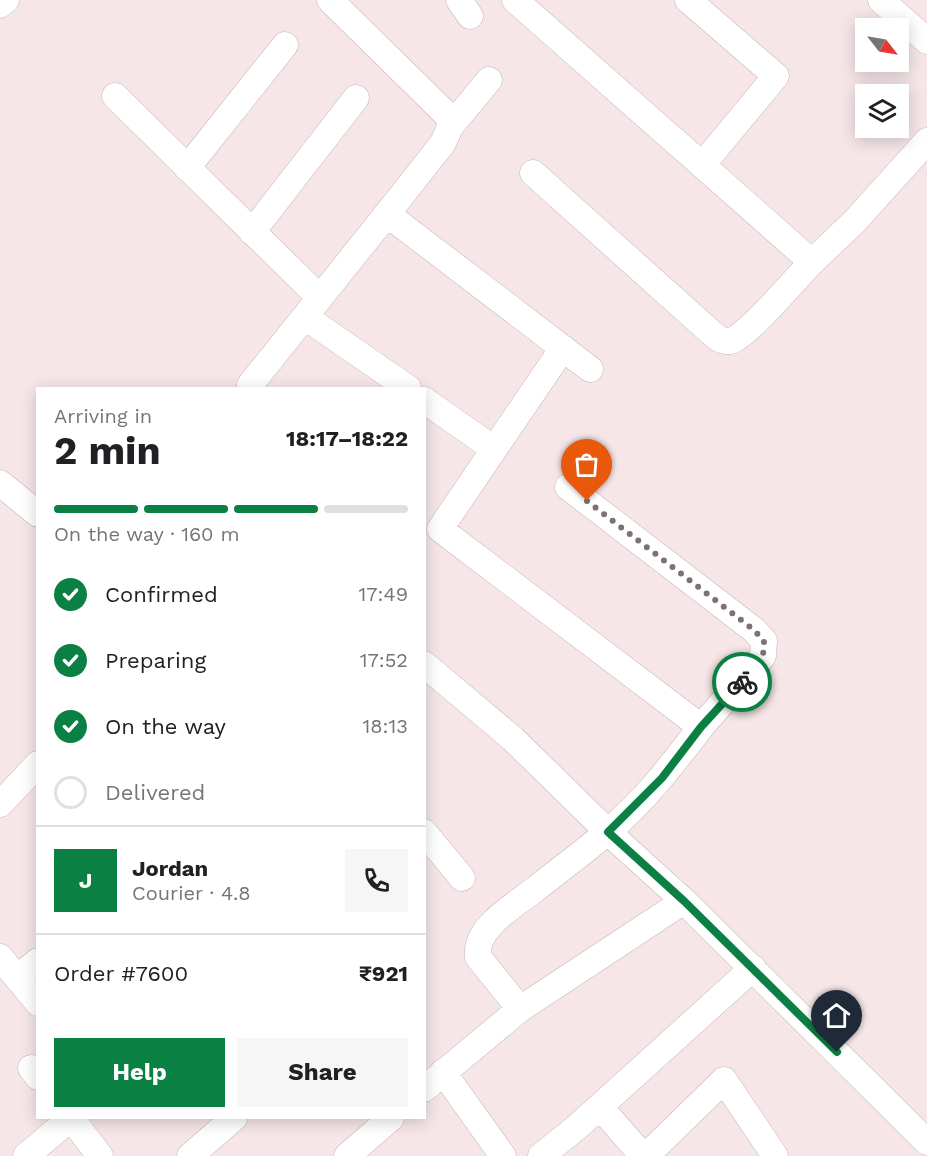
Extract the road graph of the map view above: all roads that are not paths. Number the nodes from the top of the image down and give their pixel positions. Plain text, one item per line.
1 (6, 0) edge
2 (330, 0) edge
3 (515, 0) edge
4 (688, 0) edge
5 (881, 0) edge
6 (0, 5) edge
7 (927, 41) edge
8 (285, 45) dead end
9 (489, 80) dead end
10 (115, 96) dead end
11 (356, 98) dead end
12 (450, 127) junction
13 (927, 141) edge
14 (703, 164) junction
15 (187, 168) junction
16 (534, 172) dead end
17 (387, 214) junction
18 (252, 232) junction
19 (812, 262) junction
20 (312, 307) junction
21 (563, 348) junction
22 (590, 369) dead end
23 (251, 387) edge
24 (407, 387) edge
25 (426, 401) edge
26 (494, 449) junction
27 (0, 483) edge
28 (568, 487) dead end
29 (36, 512) edge
30 (432, 523) edge
31 (426, 666) edge
32 (701, 727) junction
33 (36, 766) edge
34 (0, 804) edge
35 (608, 832) junction
36 (426, 833) edge
37 (462, 878) dead end
38 (684, 901) junction
39 (0, 957) edge
40 (36, 963) edge
41 (753, 968) junction
42 (17, 978) junction
43 (36, 1001) edge
44 (520, 1009) junction
45 (431, 1077) edge
46 (600, 1107) junction
47 (71, 1119) edge
48 (73, 1119) edge
49 (233, 1119) edge
50 (390, 1119) edge
51 (927, 1142) edge
52 (26, 1156) edge
53 (100, 1156) edge
54 (190, 1156) edge
55 (347, 1156) edge
56 (503, 1156) edge
57 (541, 1156) edge
58 (644, 1156) edge
59 (775, 1156) edge

1 - 6 street
2 - 12 street
3 - 14 street
4 - 14 street
5 - 7 street
8 - 15 street
9 - 12 street
10 - 15 street
11 - 18 street
12 - 17 street
13 - 19 street
14 - 19 street
15 - 18 street
16 - 19 street
17 - 20 street
17 - 21 street
18 - 20 street
20 - 23 street
20 - 24 street
21 - 22 street
21 - 26 street
25 - 26 street
26 - 30 street
27 - 29 street
28 - 32 street
30 - 32 street
31 - 35 street
32 - 35 street
33 - 34 street
35 - 38 street
35 - 44 street
36 - 37 street
38 - 41 street
38 - 44 street
39 - 42 street
40 - 42 street
41 - 46 street
41 - 51 street
42 - 43 street
44 - 45 street
45 - 56 street
46 - 57 street
46 - 58 street
47 - 52 street
48 - 53 street
49 - 54 street
50 - 55 street
58 - 59 street

